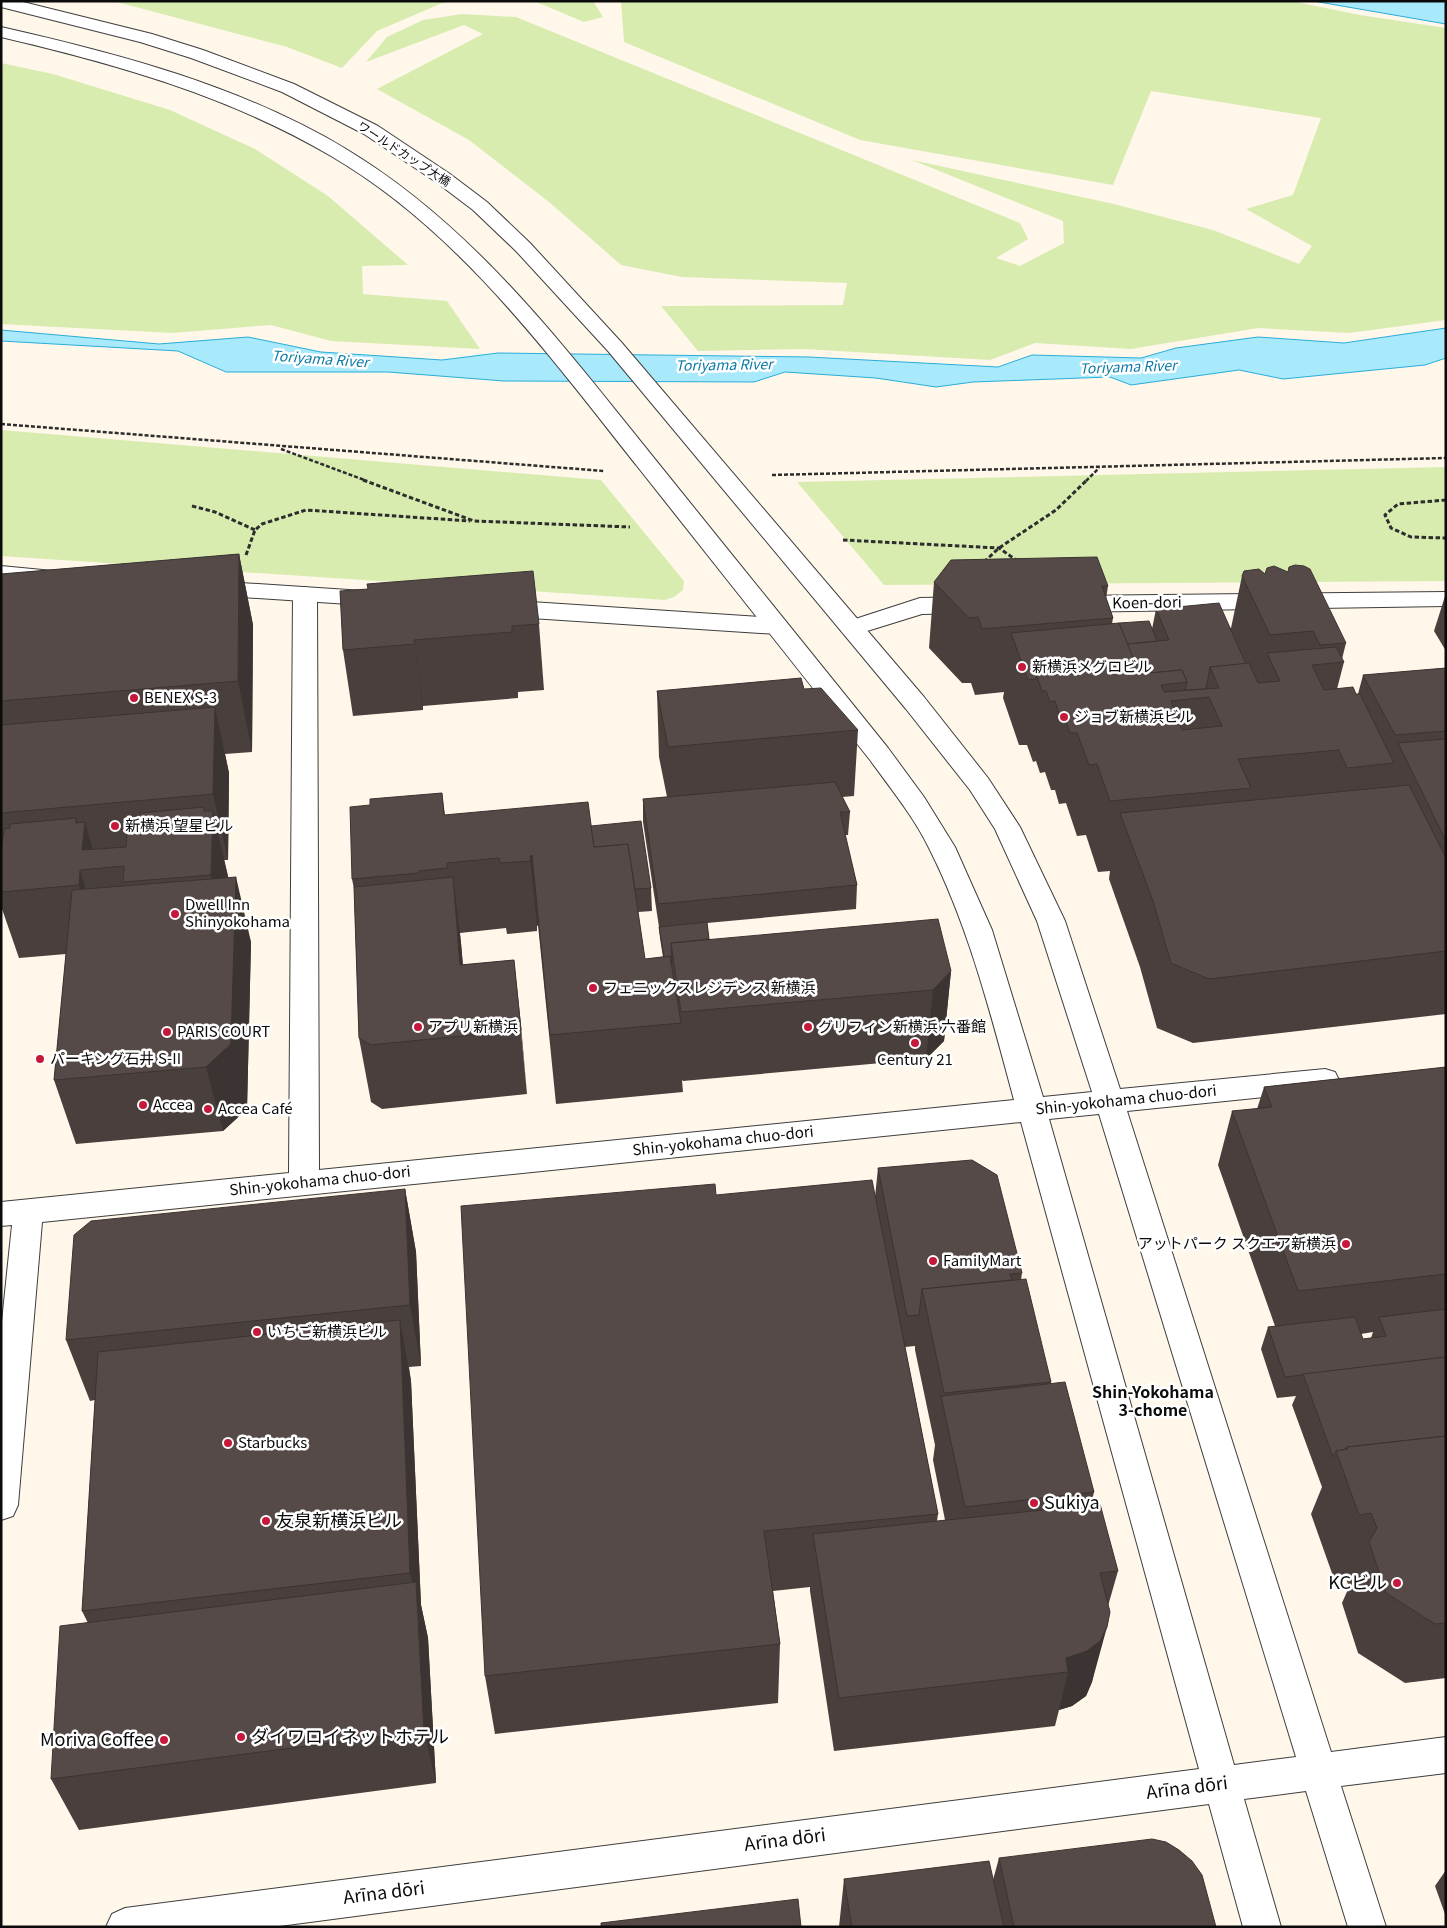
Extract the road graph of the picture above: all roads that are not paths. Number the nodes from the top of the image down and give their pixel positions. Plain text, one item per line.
1 (1, 2) edge
2 (1, 32) edge
3 (1, 573) edge
4 (70, 578) edge
5 (187, 586) edge
6 (305, 594) junction
7 (1446, 599) edge
8 (404, 601) edge
9 (1049, 604) edge
10 (989, 605) edge
11 (484, 607) edge
12 (777, 626) junction
13 (851, 628) junction
14 (1348, 1078) edge
15 (1110, 1102) junction
16 (1032, 1110) junction
17 (304, 1183) junction
18 (14, 1212) edge
19 (1, 1505) edge
20 (1446, 1755) edge
21 (1319, 1771) junction
22 (1222, 1784) junction
23 (125, 1927) edge
24 (1262, 1927) edge
25 (1367, 1927) edge

1 - 13 street, ワールドカップ大橋
2 - 12 street
3 - 4 street
5 - 6 street
6 - 8 street
6 - 17 street
7 - 9 street, Koen-dori
10 - 13 street
11 - 12 street
12 - 16 street
13 - 15 street, ワールドカップ大橋
14 - 15 street, Shin-yokohama chuo-dori
15 - 16 street, Shin-yokohama chuo-dori
15 - 21 street, ワールドカップ大橋
16 - 17 street, Shin-yokohama chuo-dori
16 - 22 street
17 - 18 street, Shin-yokohama chuo-dori
18 - 19 street
20 - 21 street, Arīna dōri
21 - 22 street, Arīna dōri
21 - 25 street, ワールドカップ大橋
22 - 23 street, Arīna dōri
22 - 24 street

